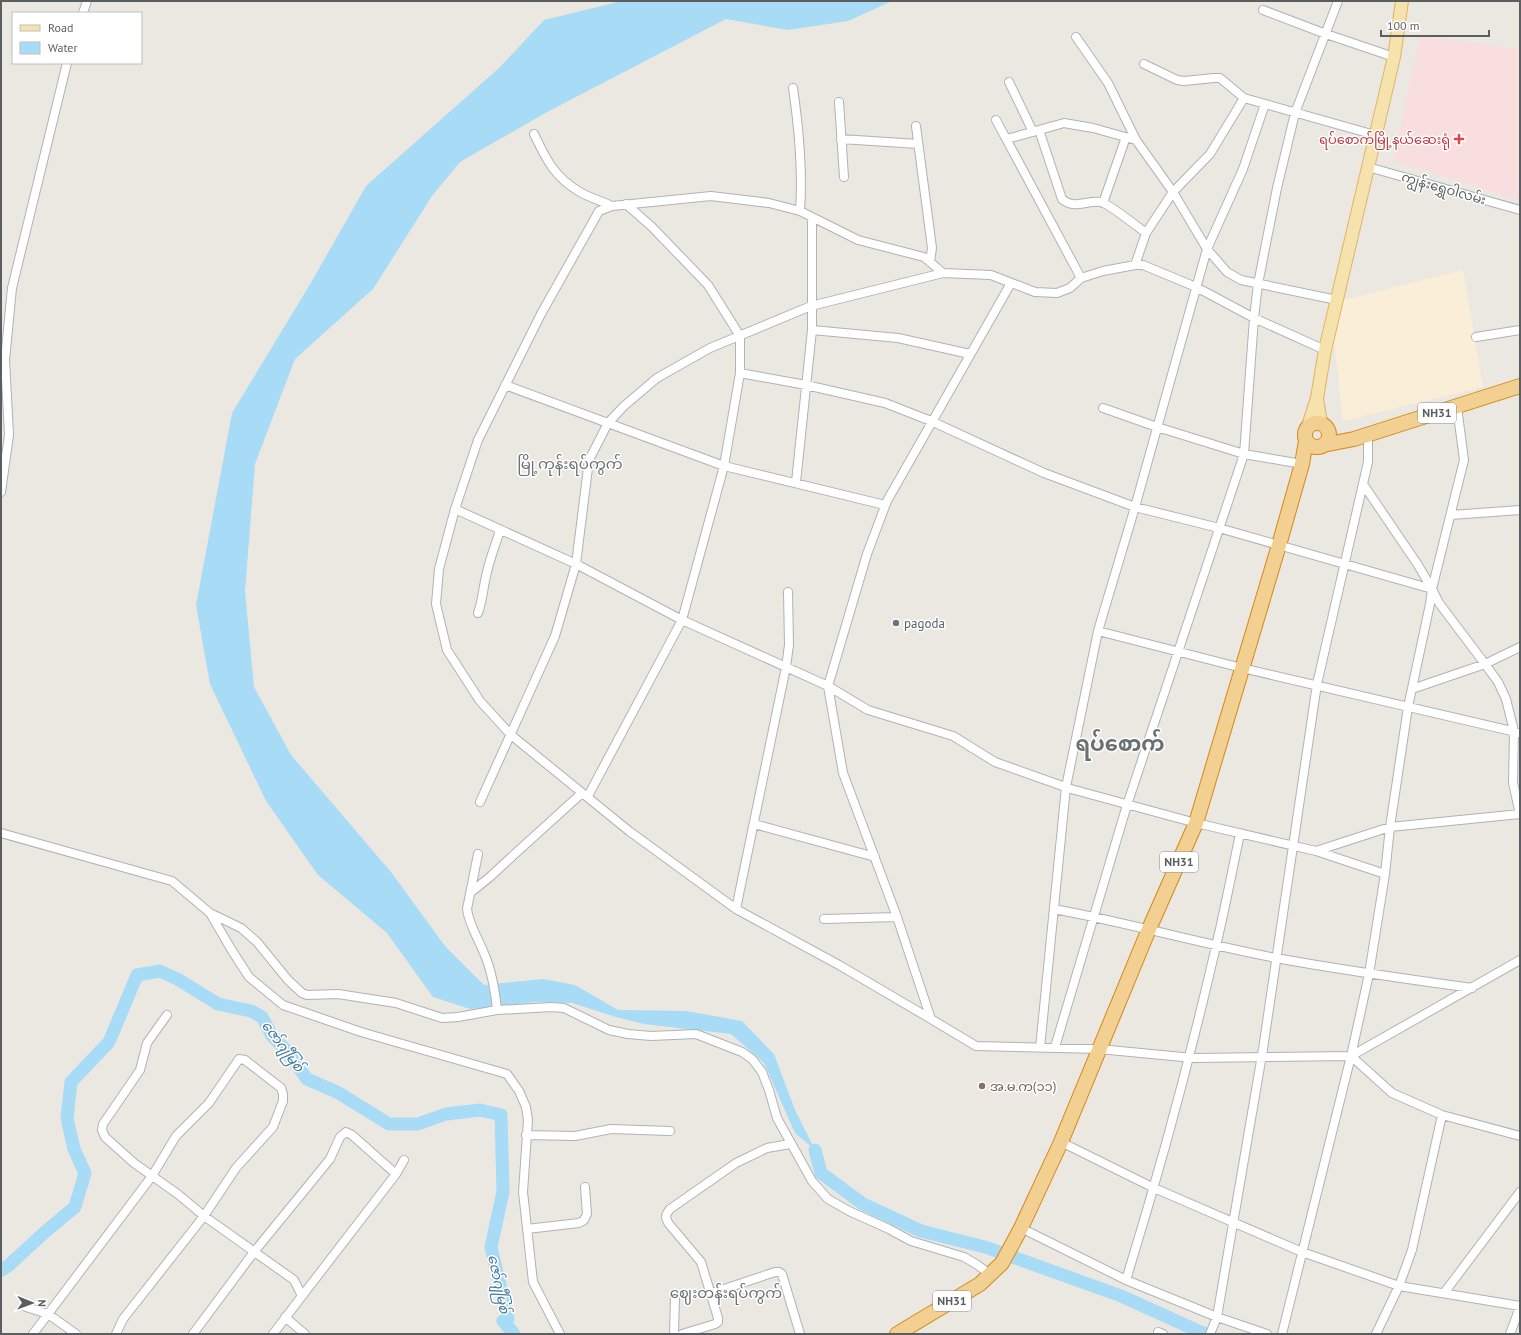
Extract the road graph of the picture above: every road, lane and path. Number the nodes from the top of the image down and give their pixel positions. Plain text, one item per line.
1 (87, 1) edge
2 (1338, 1) edge
3 (1402, 1) edge
4 (1263, 10) dead end
5 (83, 12) edge
6 (1326, 34) junction
7 (1076, 37) dead end
8 (1394, 57) junction
9 (67, 64) edge
10 (1144, 64) dead end
11 (1009, 82) dead end
12 (793, 88) dead end
13 (1244, 98) junction
14 (839, 102) dead end
15 (1266, 104) junction
16 (1295, 113) junction
17 (996, 120) dead end
18 (916, 126) dead end
19 (1036, 131) junction
20 (534, 134) dead end
21 (1375, 135) junction
22 (1126, 137) junction
23 (841, 139) junction
24 (1006, 139) junction
25 (1136, 140) junction
26 (918, 144) junction
27 (1368, 167) junction
28 (844, 176) dead end
29 (1173, 192) junction
30 (1103, 202) junction
31 (626, 204) junction
32 (612, 206) junction
33 (1520, 210) edge
34 (800, 211) junction
35 (812, 217) junction
36 (1146, 233) junction
37 (1207, 249) junction
38 (930, 262) junction
39 (1136, 265) junction
40 (943, 273) junction
41 (1080, 278) junction
42 (1011, 282) junction
43 (1258, 284) junction
44 (1196, 287) junction
45 (1337, 300) junction
46 (811, 306) junction
47 (1254, 318) junction
48 (812, 330) junction
49 (1520, 330) edge
50 (740, 336) junction
51 (1476, 337) dead end
52 (1325, 350) junction
53 (970, 354) junction
54 (740, 373) junction
55 (505, 385) junction
56 (806, 385) junction
57 (1520, 386) edge
58 (1317, 398) junction
59 (1457, 406) junction
60 (1103, 408) dead end
61 (931, 421) junction
62 (608, 423) junction
63 (1324, 424) junction
64 (1308, 426) junction
65 (1157, 427) junction
66 (1368, 435) junction
67 (1354, 439) junction
68 (1315, 444) junction
69 (1244, 454) junction
70 (1302, 464) junction
71 (724, 466) junction
72 (796, 482) junction
73 (1363, 484) junction
74 (1, 492) edge
75 (885, 505) junction
76 (1135, 507) junction
77 (455, 509) junction
78 (1520, 510) edge
79 (1451, 515) junction
80 (1219, 528) junction
81 (500, 530) junction
82 (1279, 545) junction
83 (576, 564) junction
84 (1344, 564) junction
85 (1432, 589) junction
86 (788, 592) dead end
87 (478, 613) dead end
88 (682, 620) junction
89 (1098, 631) junction
90 (1520, 647) edge
91 (1178, 652) junction
92 (1485, 664) junction
93 (786, 667) junction
94 (1242, 668) junction
95 (1316, 684) junction
96 (828, 686) junction
97 (1412, 689) junction
98 (1408, 707) junction
99 (1517, 732) edge
100 (512, 735) junction
101 (1066, 787) junction
102 (585, 794) junction
103 (480, 802) dead end
104 (1127, 805) junction
105 (1520, 814) edge
106 (1196, 823) junction
107 (754, 824) junction
108 (1390, 827) junction
109 (1, 833) edge
110 (1240, 834) junction
111 (1292, 846) junction
112 (1316, 851) junction
113 (478, 854) dead end
114 (875, 857) junction
115 (1385, 874) junction
116 (470, 892) junction
117 (736, 909) junction
118 (1054, 909) junction
119 (210, 913) junction
120 (897, 917) junction
121 (1094, 917) junction
122 (824, 919) dead end
123 (1149, 929) junction
124 (1217, 945) junction
125 (1276, 958) junction
126 (1520, 960) edge
127 (1369, 974) junction
128 (1472, 988) junction
129 (497, 1009) junction
130 (167, 1015) dead end
131 (931, 1019) junction
132 (1040, 1048) junction
133 (1055, 1048) junction
134 (1099, 1049) junction
135 (1351, 1056) junction
136 (1262, 1057) junction
137 (1189, 1058) junction
138 (1442, 1116) junction
139 (670, 1131) dead end
140 (526, 1135) junction
141 (1520, 1136) edge
142 (1061, 1142) junction
143 (790, 1144) junction
144 (404, 1160) dead end
145 (396, 1174) junction
146 (152, 1176) junction
147 (585, 1187) dead end
148 (1154, 1188) junction
149 (1520, 1192) edge
150 (204, 1216) junction
151 (1233, 1223) junction
152 (1021, 1228) junction
153 (527, 1229) junction
154 (254, 1252) junction
155 (1302, 1252) junction
156 (990, 1275) junction
157 (1126, 1280) junction
158 (1399, 1286) junction
159 (712, 1293) junction
160 (1444, 1293) junction
161 (302, 1296) junction
162 (675, 1297) dead end
163 (1520, 1306) edge
164 (26, 1307) dead end
165 (48, 1314) junction
166 (1217, 1317) junction
167 (285, 1318) junction
168 (33, 1334) edge
169 (76, 1334) edge
170 (116, 1334) edge
171 (193, 1334) edge
172 (273, 1334) edge
173 (305, 1334) edge
174 (560, 1334) edge
175 (674, 1334) edge
176 (682, 1334) edge
177 (800, 1334) edge
178 (897, 1334) edge
179 (1210, 1334) edge
180 (1267, 1334) edge
181 (1282, 1334) edge
182 (1376, 1334) edge
183 (1510, 1334) edge

1 - 5 street
2 - 6 street
3 - 8 main road
4 - 6 street
6 - 8 street
6 - 16 street
7 - 25 street
8 - 21 main road
9 - 74 street
10 - 13 street
11 - 19 street
12 - 34 street
13 - 15 street
13 - 29 street
14 - 23 street
15 - 16 street
15 - 37 street
16 - 21 street
16 - 43 street
17 - 24 street
18 - 26 street
19 - 22 street
19 - 24 street
19 - 30 street
20 - 32 street
21 - 27 main road
22 - 25 street
22 - 30 street
23 - 26 street
23 - 28 street
24 - 41 street
25 - 29 street
26 - 38 street
27 - 33 street, ကျွန်းရွှေဝါလမ်း
27 - 45 main road
29 - 36 street
29 - 37 street
30 - 36 street
31 - 32 street
31 - 34 street
31 - 50 street
32 - 55 street
34 - 35 street
35 - 38 street
35 - 46 street
36 - 39 street
37 - 43 street
37 - 44 street
38 - 40 street
39 - 41 street
39 - 44 street
40 - 42 street
40 - 46 street
41 - 42 street
42 - 53 street
43 - 45 street
43 - 47 street
44 - 47 street
44 - 65 street
45 - 52 main road
46 - 48 street
46 - 50 street
47 - 52 street
47 - 69 street
48 - 53 street
48 - 56 street
49 - 51 street
50 - 54 street
50 - 62 street
52 - 58 main road
53 - 61 street
54 - 56 street
54 - 71 street
55 - 62 street
55 - 77 street
56 - 61 street
56 - 72 street
57 - 59 highway, NH31
58 - 63 main road
58 - 64 main road
59 - 66 highway, NH31
59 - 79 street
60 - 65 street
61 - 75 street
61 - 76 street
62 - 71 street
62 - 83 street
63 - 64 highway
63 - 67 highway
63 - 68 highway, NH31
64 - 68 highway
65 - 69 street
65 - 76 street
66 - 67 highway, NH31
66 - 73 street
67 - 68 highway, NH31
68 - 70 highway, NH31
69 - 70 street
69 - 80 street
70 - 82 highway, NH31
71 - 72 street
71 - 88 street
72 - 75 street
73 - 84 street
73 - 85 street
75 - 96 street
76 - 80 street
76 - 89 street
77 - 81 street
77 - 100 street
78 - 79 street
79 - 85 street
80 - 82 street
80 - 91 street
81 - 83 street
81 - 87 street
82 - 84 street
82 - 94 highway, NH31
83 - 88 street
83 - 100 street
84 - 85 street
84 - 95 street
85 - 92 street
85 - 97 street
86 - 93 street
88 - 93 street
88 - 102 street
89 - 91 street
89 - 101 street
90 - 92 street
91 - 94 street
91 - 104 street
92 - 97 street
92 - 99 street
93 - 96 street
93 - 107 street
94 - 95 street
94 - 106 highway, NH31
95 - 98 street
95 - 111 street
96 - 101 street
96 - 114 street
97 - 98 street
98 - 99 street
98 - 108 street
99 - 105 street
100 - 102 street
100 - 103 street
101 - 104 street
101 - 118 street
102 - 116 street
102 - 117 street
104 - 106 street
104 - 121 street
105 - 108 street
106 - 110 street
106 - 123 highway, NH31
107 - 114 street
107 - 117 street
108 - 112 street
108 - 115 street
109 - 119 street
110 - 111 street
110 - 124 street
111 - 112 street
111 - 125 street
112 - 115 street
113 - 116 street
114 - 120 street
115 - 127 street
116 - 129 street
117 - 131 street
118 - 121 street
118 - 132 street
119 - 129 street
119 - 140 street
120 - 122 street
120 - 131 street
121 - 123 street
121 - 133 street
123 - 124 street
123 - 134 highway, NH31
124 - 125 street
124 - 137 street
125 - 127 street
125 - 136 street
126 - 128 street
127 - 128 street
127 - 135 street
128 - 135 street
129 - 143 street
130 - 146 street
131 - 132 street
132 - 133 street
133 - 134 street
134 - 137 street
134 - 142 highway, NH31
135 - 136 street
135 - 138 street
135 - 155 street
136 - 137 street
136 - 151 street
137 - 148 street
138 - 141 street
138 - 158 street
139 - 140 street
140 - 153 street
142 - 148 street
142 - 152 highway, NH31
143 - 156 street
143 - 159 street
144 - 145 street
145 - 154 street
145 - 161 street
146 - 150 street
146 - 150 street
146 - 165 street
147 - 153 street
148 - 151 street
148 - 157 street
149 - 160 street
150 - 154 street
150 - 170 street
151 - 155 street
151 - 166 street
152 - 156 highway, NH31
152 - 157 street
153 - 174 street
154 - 161 street
154 - 171 street
155 - 158 street
155 - 181 street
156 - 178 highway, NH31
157 - 166 street
158 - 160 street
158 - 182 street
159 - 176 street
159 - 177 street
160 - 163 street
161 - 167 street
162 - 175 street
163 - 183 street
164 - 165 street
165 - 168 street
165 - 169 street
166 - 179 street
166 - 180 street
167 - 172 street
167 - 173 street

